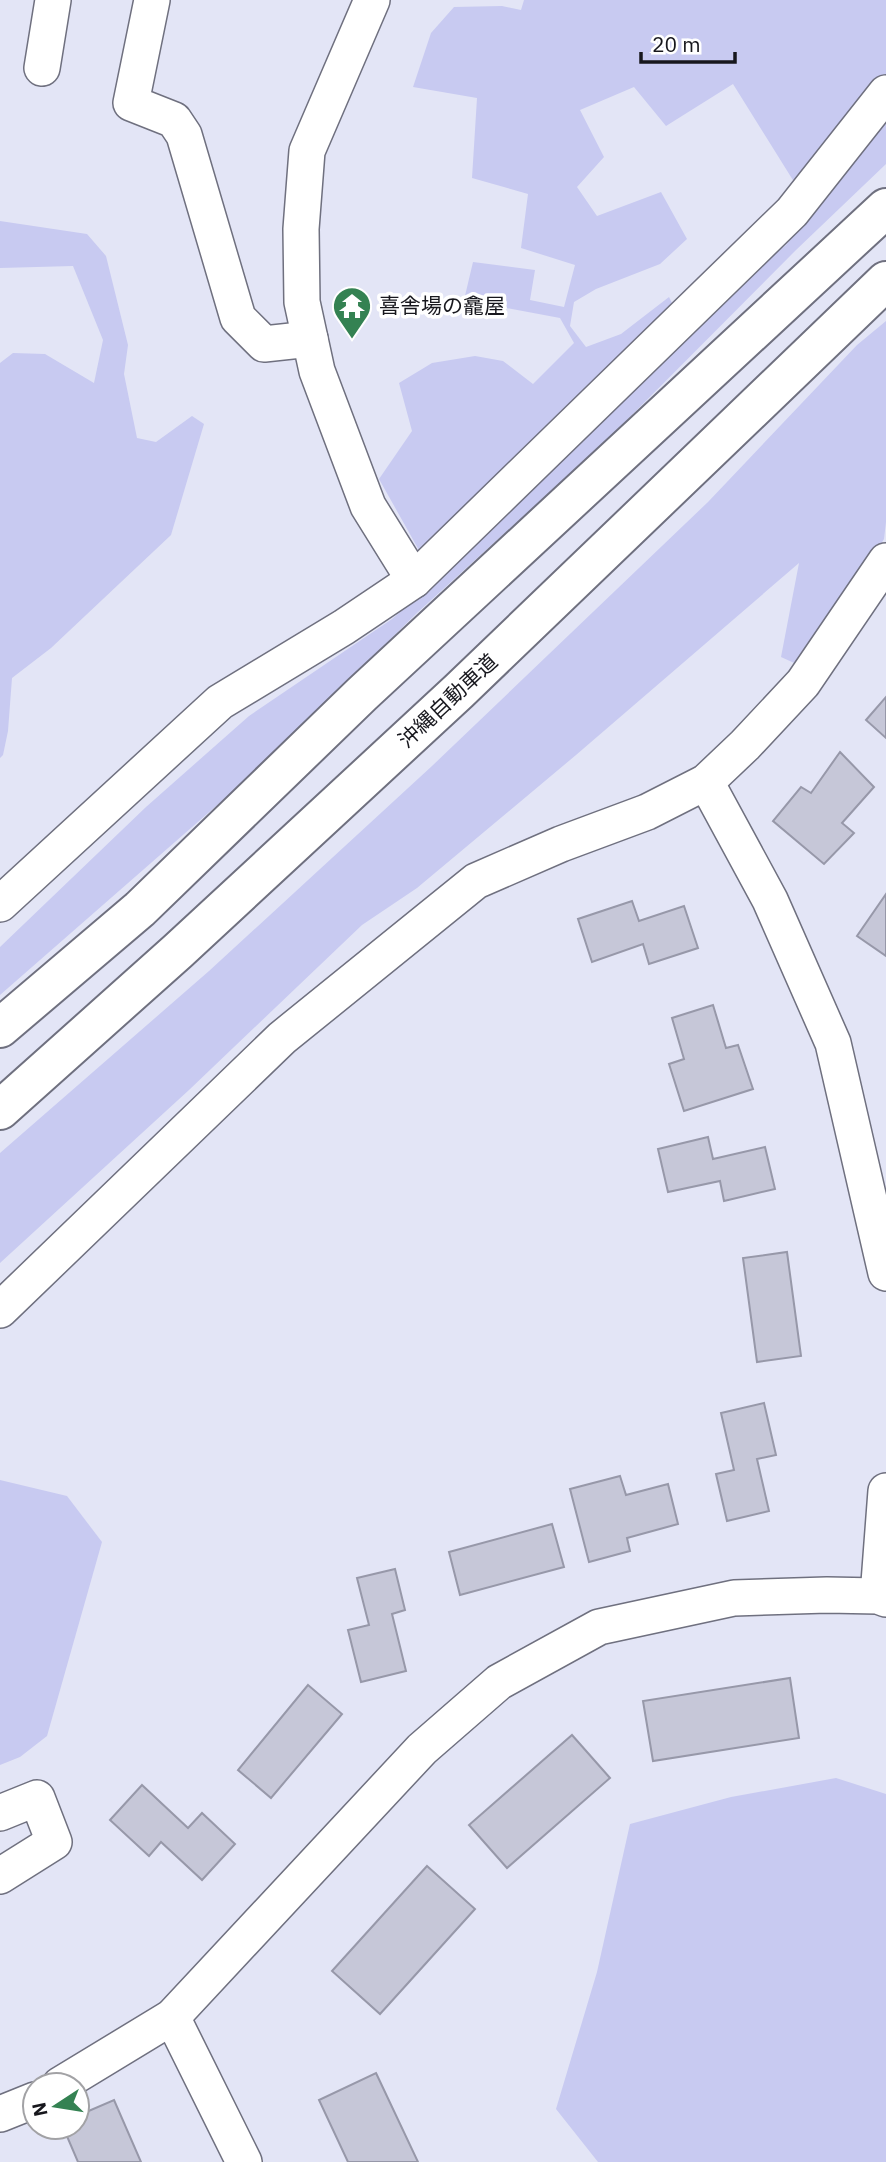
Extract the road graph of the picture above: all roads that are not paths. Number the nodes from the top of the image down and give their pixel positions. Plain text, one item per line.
1 (54, 0) edge
2 (152, 0) edge
3 (372, 0) edge
4 (43, 68) dead end
5 (886, 93) edge
6 (886, 208) edge
7 (886, 281) edge
8 (310, 339) junction
9 (886, 561) edge
10 (414, 580) junction
11 (706, 782) junction
12 (0, 904) edge
13 (0, 1028) edge
14 (0, 1110) edge
15 (886, 1273) edge
16 (0, 1310) edge
17 (886, 1491) edge
18 (882, 1597) edge
19 (0, 1813) edge
20 (0, 1876) edge
21 (172, 2017) junction
22 (83, 2071) edge
23 (21, 2106) edge
24 (0, 2114) edge
25 (244, 2162) edge

1 - 4 street
2 - 8 street
3 - 8 street
5 - 10 street
6 - 13 highway
7 - 14 highway, 沖縄自動車道
8 - 10 street
9 - 11 street
10 - 12 street
11 - 15 street
11 - 16 street
17 - 18 street
18 - 21 street
19 - 20 street
21 - 22 street
21 - 25 street
23 - 24 street

